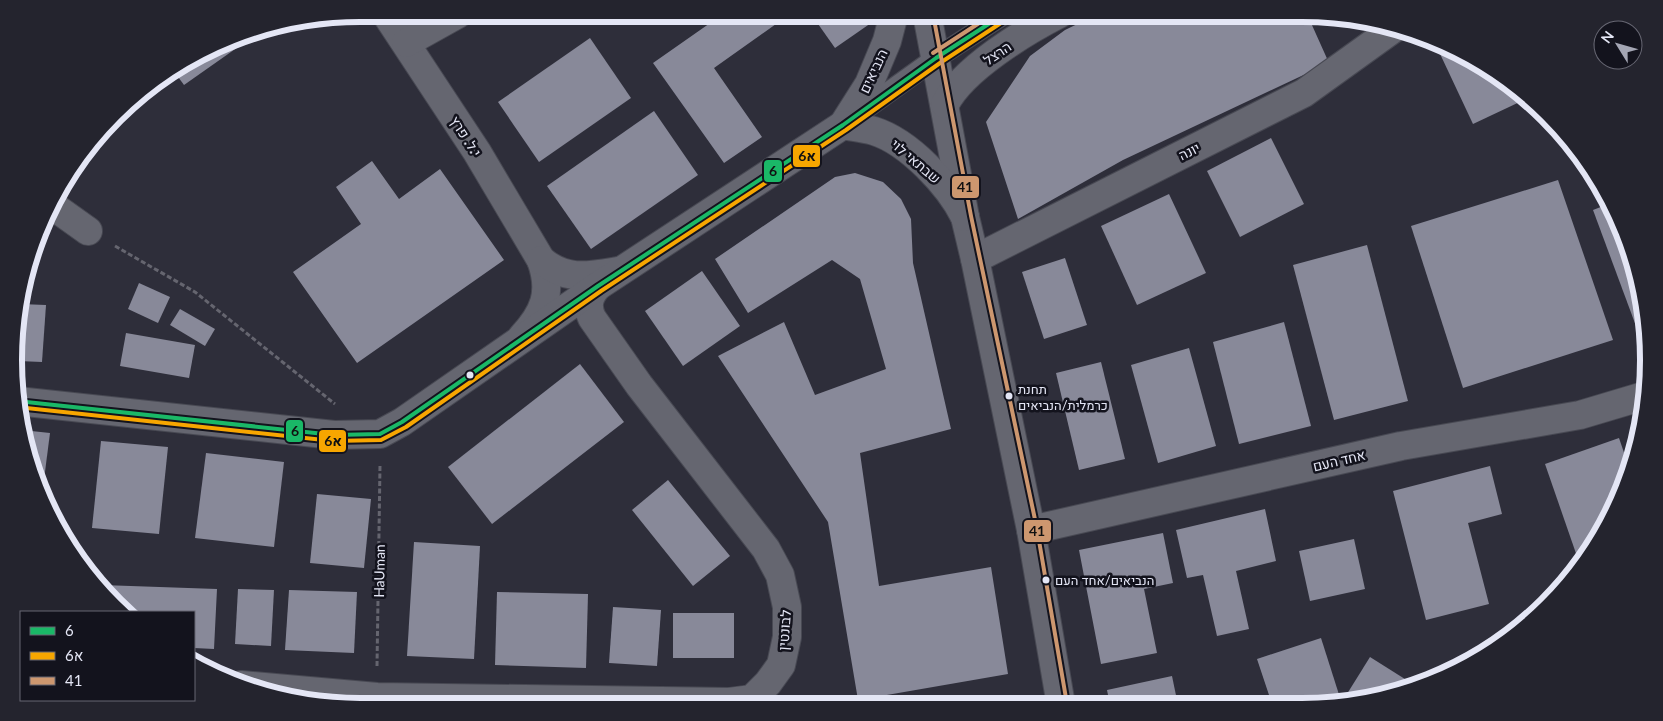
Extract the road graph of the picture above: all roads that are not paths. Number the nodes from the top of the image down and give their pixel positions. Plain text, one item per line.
1 (392, 22) edge
2 (444, 22) edge
3 (892, 22) edge
4 (929, 22) edge
5 (992, 22) edge
6 (1043, 22) edge
7 (1387, 33) edge
8 (406, 43) junction
9 (936, 58) junction
10 (945, 104) junction
11 (843, 125) junction
12 (58, 209) edge
13 (965, 217) junction
14 (88, 231) road end
15 (976, 259) junction
16 (541, 260) junction
17 (621, 270) junction
18 (598, 286) junction
19 (517, 342) junction
20 (1639, 397) edge
21 (25, 402) edge
22 (1031, 530) junction
23 (299, 693) edge
24 (343, 698) edge
25 (753, 698) edge
26 (1060, 698) edge

1 - 8 street, י.ל. פרץ
2 - 8 street
3 - 11 street, הנביאים
4 - 9 street
5 - 9 lane
6 - 10 street, הרצל
7 - 15 street, יונה
8 - 16 street, י.ל. פרץ
9 - 10 street
9 - 11 lane
10 - 13 street
11 - 13 street, שבתאי לוי
11 - 17 street
12 - 14 street
13 - 15 street
15 - 22 street
16 - 17 street, י.ל. פרץ
16 - 19 street, י.ל. פרץ
17 - 18 street
18 - 19 street
18 - 25 street, לבונטין
19 - 21 street
20 - 22 street, אחד העם
22 - 26 street
23 - 24 street, לבונטין

